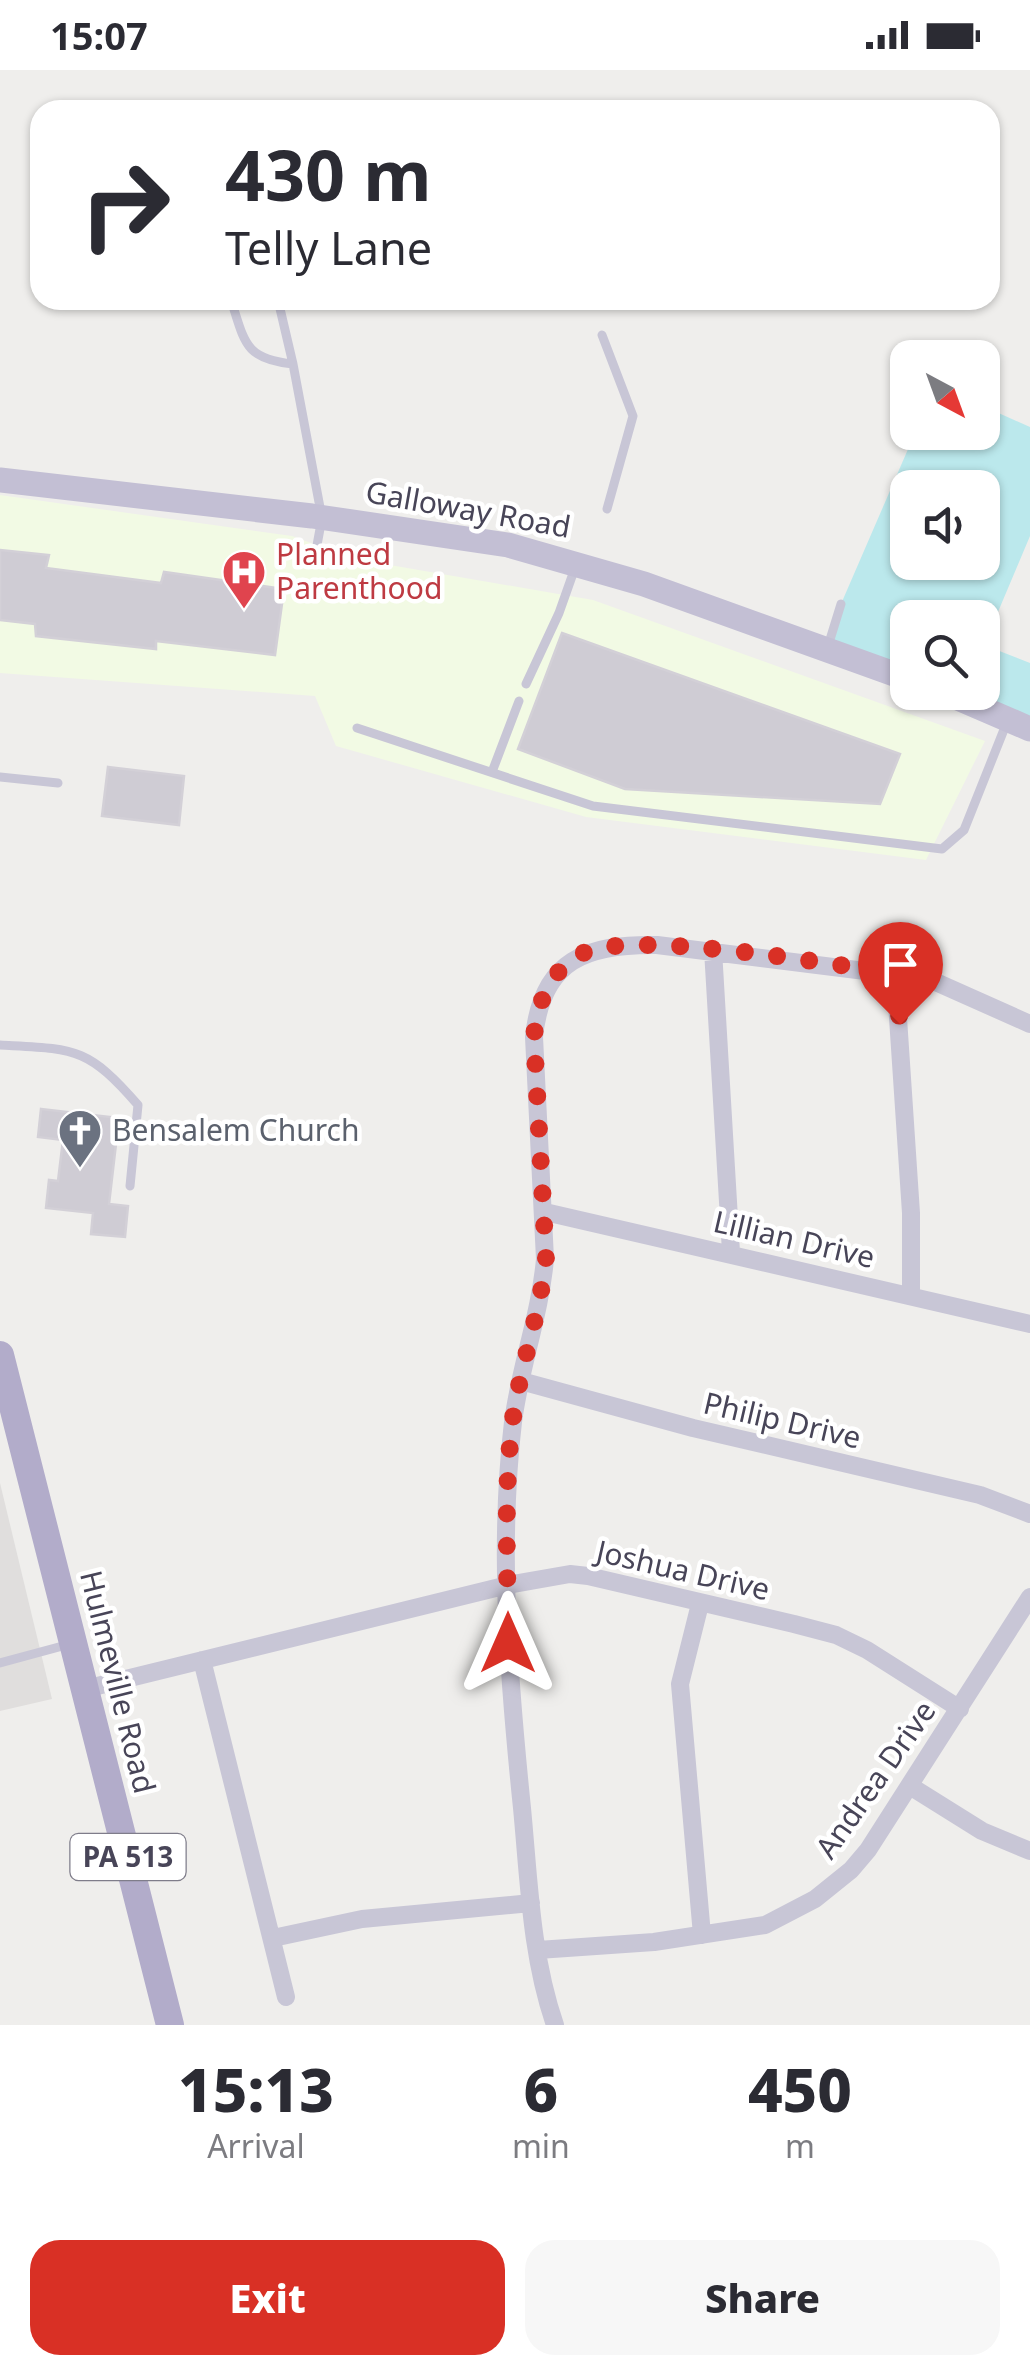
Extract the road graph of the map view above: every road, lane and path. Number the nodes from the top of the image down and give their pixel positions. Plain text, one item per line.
1 (234, 310) edge
2 (280, 310) edge
3 (602, 334) dead end
4 (293, 364) junction
5 (0, 480) edge
6 (607, 509) dead end
7 (322, 518) junction
8 (315, 556) dead end
9 (576, 562) junction
10 (842, 604) dead end
11 (827, 648) junction
12 (890, 671) edge
13 (526, 684) dead end
14 (519, 701) dead end
15 (986, 710) edge
16 (1019, 724) edge
17 (357, 728) dead end
18 (492, 772) junction
19 (0, 776) edge
20 (58, 783) dead end
21 (713, 950) junction
22 (895, 973) junction
23 (1030, 1024) edge
24 (0, 1045) edge
25 (130, 1186) dead end
26 (545, 1212) junction
27 (731, 1252) junction
28 (911, 1296) junction
29 (1030, 1324) edge
30 (0, 1354) edge
31 (521, 1381) junction
32 (1030, 1514) edge
33 (508, 1585) junction
34 (1030, 1596) edge
35 (700, 1604) junction
36 (74, 1643) junction
37 (202, 1660) junction
38 (0, 1663) edge
39 (85, 1689) junction
40 (960, 1709) junction
41 (910, 1786) junction
42 (1030, 1851) edge
43 (531, 1904) junction
44 (702, 1935) junction
45 (273, 1938) junction
46 (538, 1950) junction
47 (286, 1996) dead end
48 (170, 2025) edge
49 (555, 2025) edge

1 - 4 lane
2 - 4 lane
3 - 6 lane
4 - 7 lane
5 - 7 main road, Galloway Road
7 - 8 lane
7 - 9 main road, Galloway Road
9 - 11 main road, Galloway Road
9 - 13 lane
10 - 11 lane
11 - 12 main road, Galloway Road
14 - 18 lane
15 - 16 main road
16 - 18 lane
17 - 18 lane
19 - 20 lane
21 - 22 street
21 - 26 street
21 - 27 street
22 - 23 street
22 - 28 street
24 - 25 lane
26 - 27 street, Lillian Drive
26 - 31 street
27 - 28 street, Lillian Drive
28 - 29 street, Lillian Drive
30 - 36 main road, Hulmeville Road / PA 513
31 - 32 street, Philip Drive
31 - 33 street
33 - 35 street, Joshua Drive
33 - 37 street, Joshua Drive
33 - 43 street
34 - 40 street, Andrea Drive
35 - 40 street, Joshua Drive
35 - 44 street
36 - 38 lane
36 - 39 main road, Hulmeville Road / PA 513
37 - 39 street, Joshua Drive
37 - 45 street
39 - 48 main road, Hulmeville Road / PA 513
40 - 41 street, Andrea Drive
41 - 42 street
41 - 44 street, Andrea Drive
43 - 45 street
43 - 46 street
44 - 46 street, Andrea Drive
45 - 47 street
46 - 49 street

